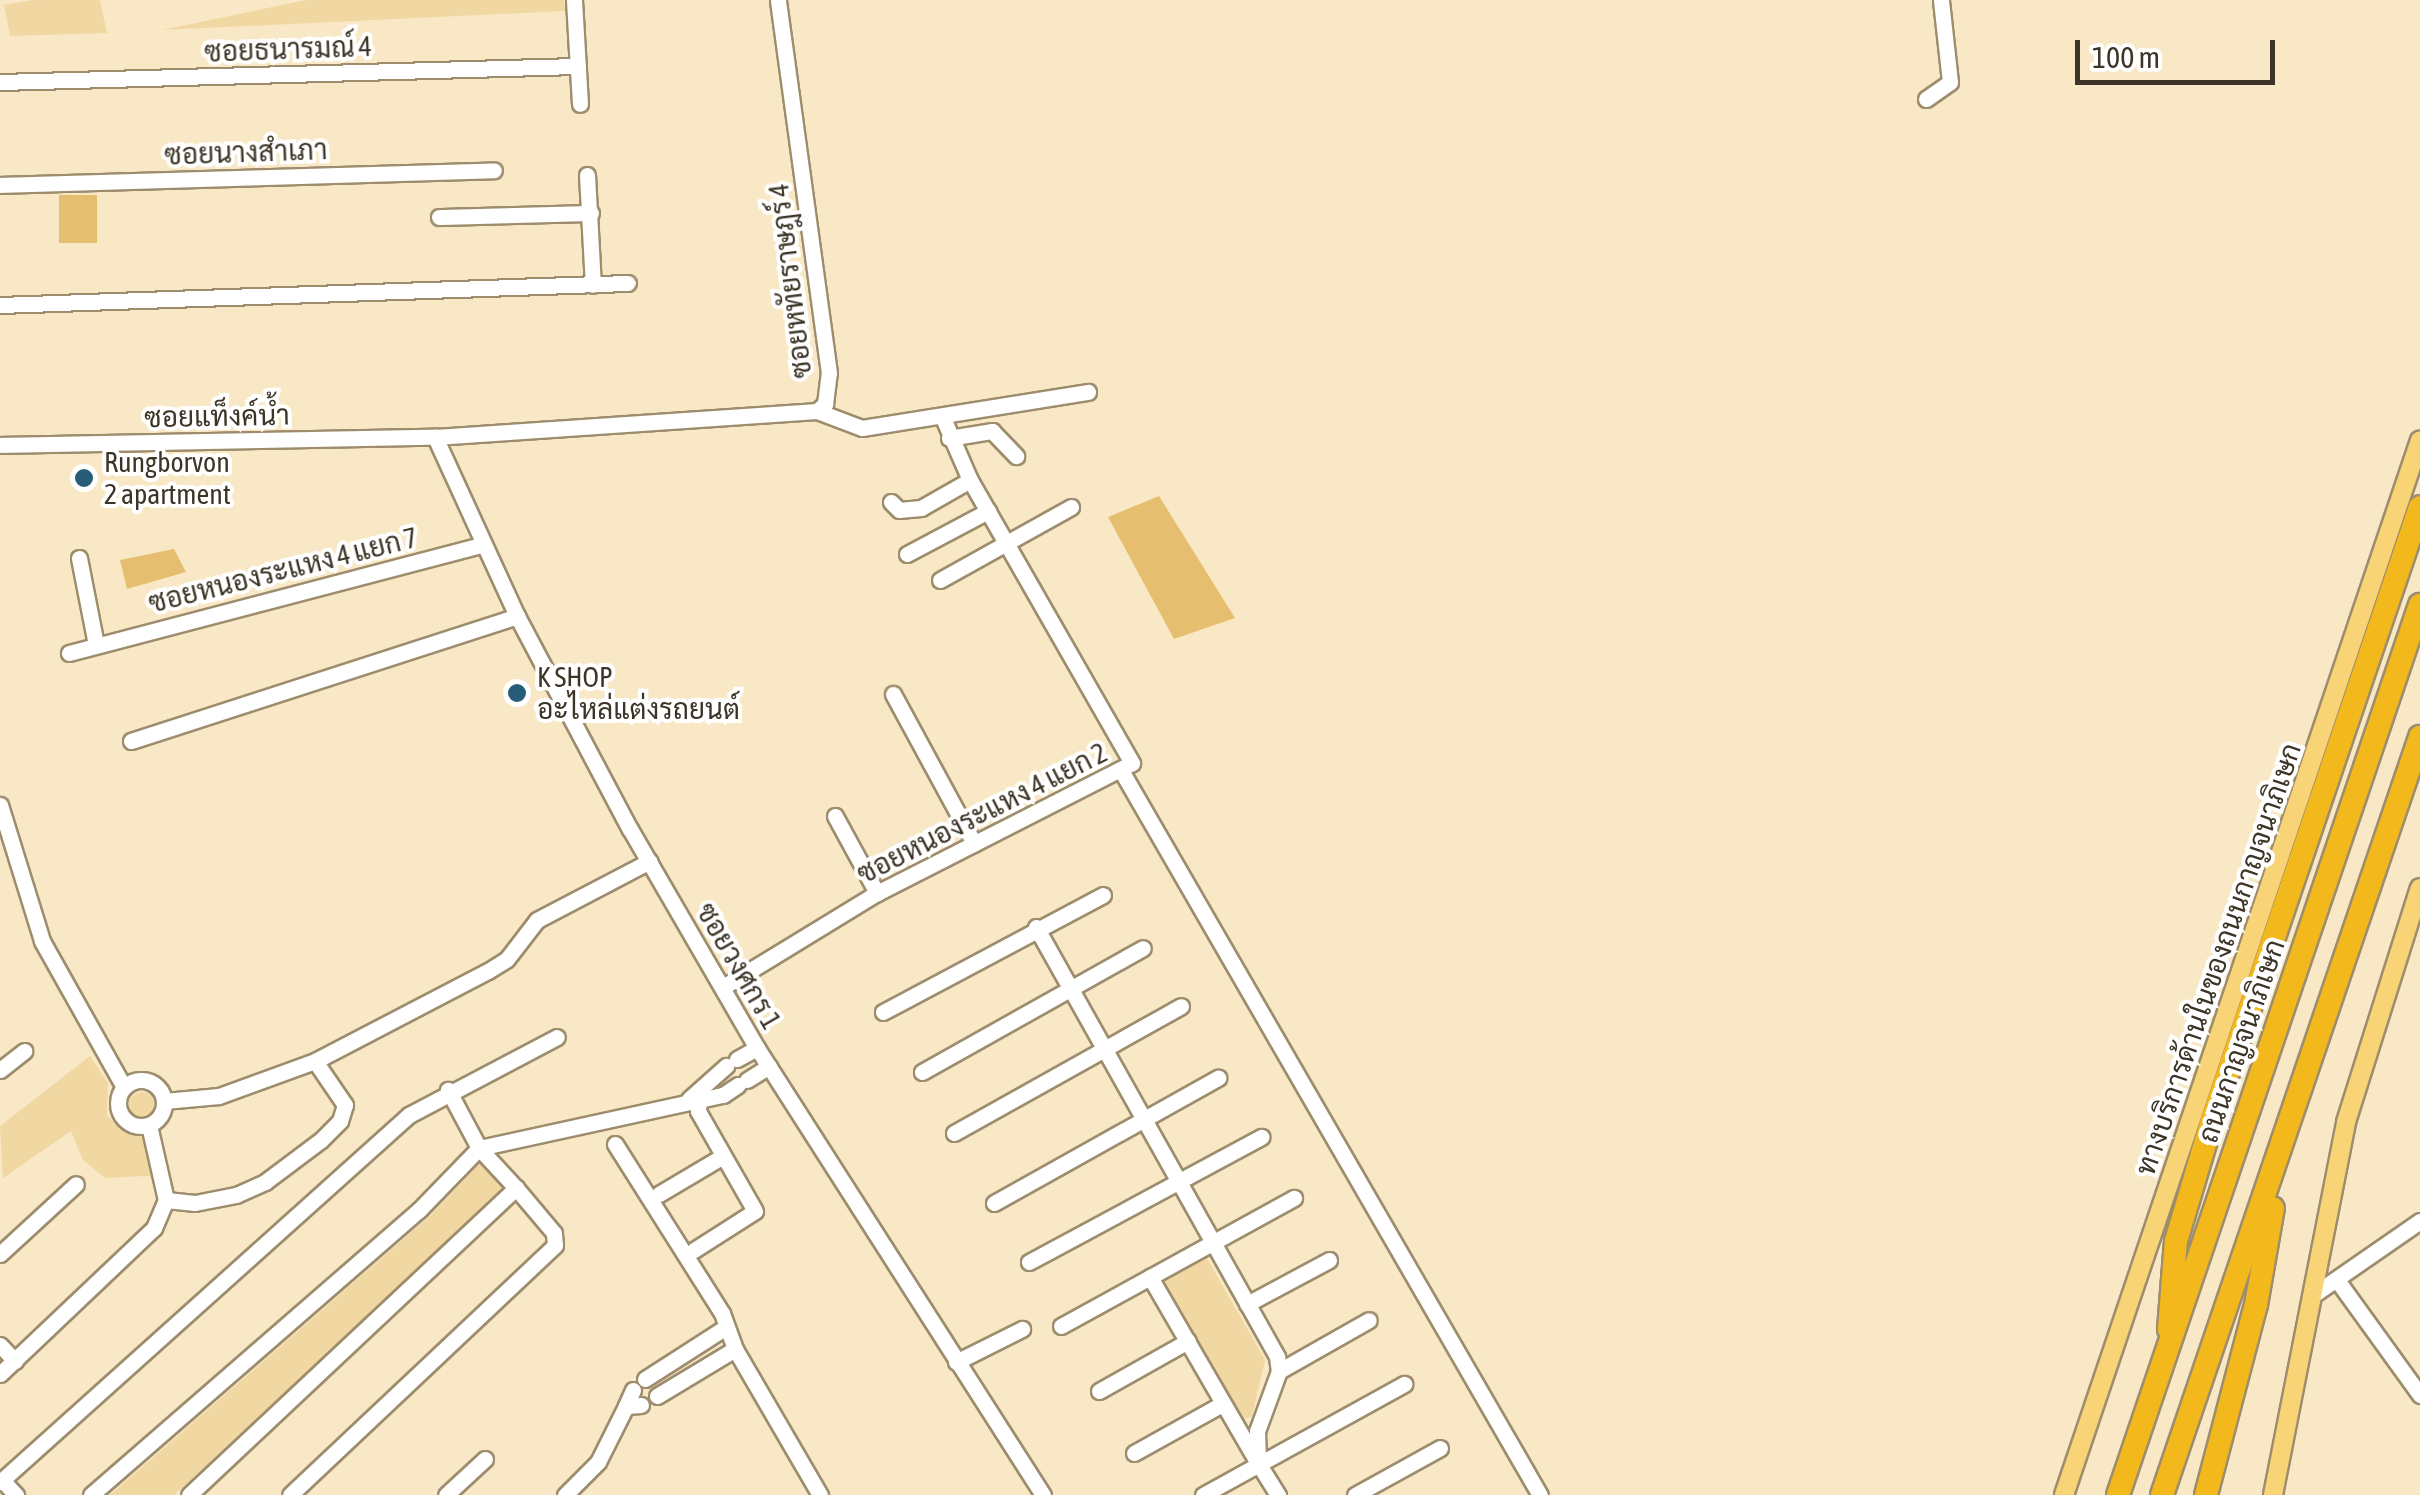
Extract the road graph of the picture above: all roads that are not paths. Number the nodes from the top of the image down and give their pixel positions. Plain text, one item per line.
1 (574, 0) edge
2 (778, 0) edge
3 (1940, 0) edge
4 (578, 66) junction
5 (0, 82) edge
6 (1926, 99) dead end
7 (580, 104) dead end
8 (494, 170) dead end
9 (587, 175) dead end
10 (0, 184) edge
11 (592, 213) junction
12 (439, 218) dead end
13 (628, 283) dead end
14 (594, 284) junction
15 (0, 305) edge
16 (1088, 392) dead end
17 (817, 411) junction
18 (943, 418) junction
19 (435, 438) junction
20 (949, 438) junction
21 (2420, 440) edge
22 (0, 445) edge
23 (1016, 456) dead end
24 (970, 480) junction
25 (891, 502) dead end
26 (1071, 507) dead end
27 (2420, 507) edge
28 (988, 511) junction
29 (1006, 540) junction
30 (482, 544) junction
31 (907, 554) dead end
32 (79, 558) dead end
33 (940, 580) dead end
34 (2420, 606) edge
35 (516, 616) junction
36 (96, 645) junction
37 (69, 654) dead end
38 (2396, 675) junction
39 (893, 694) dead end
40 (2420, 736) edge
41 (132, 741) dead end
42 (1122, 772) junction
43 (2324, 790) junction
44 (0, 805) edge
45 (835, 816) dead end
46 (974, 843) junction
47 (650, 861) junction
48 (2420, 888) edge
49 (877, 893) junction
50 (1104, 895) dead end
51 (1036, 927) junction
52 (1143, 948) dead end
53 (1070, 986) junction
54 (723, 987) junction
55 (1181, 1006) dead end
56 (883, 1012) dead end
57 (558, 1037) dead end
58 (757, 1048) junction
59 (1104, 1049) junction
60 (24, 1051) dead end
61 (315, 1061) junction
62 (769, 1066) junction
63 (0, 1070) edge
64 (922, 1072) dead end
65 (1218, 1078) dead end
66 (124, 1088) junction
67 (448, 1090) junction
68 (694, 1098) junction
69 (164, 1100) junction
70 (1140, 1121) junction
71 (149, 1125) junction
72 (954, 1133) dead end
73 (1261, 1137) dead end
74 (2284, 1141) junction
75 (615, 1144) dead end
76 (480, 1148) junction
77 (723, 1156) junction
78 (1175, 1182) junction
79 (76, 1184) dead end
80 (516, 1188) junction
81 (659, 1194) dead end
82 (1294, 1198) dead end
83 (166, 1200) junction
84 (994, 1202) dead end
85 (2420, 1221) edge
86 (1212, 1244) junction
87 (694, 1250) dead end
88 (0, 1254) edge
89 (1329, 1260) dead end
90 (1030, 1262) dead end
91 (1150, 1278) junction
92 (2337, 1280) junction
93 (2314, 1295) junction
94 (1247, 1304) junction
95 (1369, 1320) dead end
96 (1062, 1326) dead end
97 (726, 1327) junction
98 (1022, 1328) dead end
99 (1188, 1341) junction
100 (0, 1345) edge
101 (2169, 1346) junction
102 (735, 1349) junction
103 (15, 1361) junction
104 (956, 1362) junction
105 (1279, 1371) junction
106 (0, 1374) edge
107 (1404, 1384) dead end
108 (1099, 1391) dead end
109 (2420, 1395) edge
110 (657, 1396) dead end
111 (1222, 1404) junction
112 (1440, 1448) dead end
113 (1134, 1452) dead end
114 (485, 1459) dead end
115 (1258, 1463) junction
116 (1, 1481) edge
117 (2066, 1488) edge
118 (1035, 1493) edge
119 (16, 1495) edge
120 (91, 1495) edge
121 (189, 1495) edge
122 (290, 1495) edge
123 (446, 1495) edge
124 (565, 1495) edge
125 (820, 1495) edge
126 (1202, 1495) edge
127 (1278, 1495) edge
128 (1356, 1495) edge
129 (1540, 1495) edge
130 (2051, 1495) edge
131 (2118, 1495) edge
132 (2162, 1495) edge
133 (2206, 1495) edge
134 (2273, 1495) edge

1 - 4 street
2 - 17 street, ซอยหทัยราษฎร์ 4
3 - 6 street
4 - 5 street, ซอยธนารมณ์ 4
4 - 7 street
8 - 10 street, ซอยนางสำเภา
9 - 11 street
11 - 12 street
11 - 14 street
13 - 14 street
14 - 15 street
16 - 18 street
17 - 18 street
17 - 19 street, ซอยหทัยราษฎร์ 4
18 - 20 street, ซอยหนองระแหง 4 แยก 2
19 - 22 street, ซอยแท็งค์น้ำ
19 - 30 street, ซอยวงศกร 1
20 - 23 street
20 - 24 street, ซอยหนองระแหง 4 แยก 2
21 - 117 main road, ทางบริการด้านในของถนนกาญจนาภิเษก
24 - 25 street
24 - 28 street, ซอยหนองระแหง 4 แยก 2
26 - 29 street
27 - 43 highway
28 - 29 street, ซอยหนองระแหง 4 แยก 2
28 - 31 street
29 - 33 street
29 - 42 street, ซอยหนองระแหง 4 แยก 2
30 - 35 street, ซอยวงศกร 1
30 - 36 street, ซอยหนองระแหง 4 แยก 7
32 - 36 street
34 - 38 highway, ถนนกาญจนาภิเษก
35 - 41 street
35 - 47 street, ซอยวงศกร 1
36 - 37 street, ซอยหนองระแหง 4 แยก 7
38 - 43 highway
38 - 101 highway, ถนนกาญจนาภิเษก
39 - 46 street
40 - 74 highway
42 - 46 street, ซอยหนองระแหง 4 แยก 2
42 - 129 street
43 - 101 highway
44 - 66 street
45 - 49 street
46 - 49 street, ซอยหนองระแหง 4 แยก 2
47 - 54 street, ซอยวงศกร 1
47 - 61 street
48 - 93 main road
49 - 54 street, ซอยหนองระแหง 4 แยก 2
50 - 51 street
51 - 53 street
51 - 56 street
52 - 53 street
53 - 59 street
53 - 64 street
54 - 58 street, ซอยวงศกร 1
55 - 59 street
57 - 67 street
58 - 62 street, ซอยวงศกร 1
58 - 68 street
59 - 70 street
59 - 72 street
60 - 63 street
61 - 69 street
61 - 83 street
62 - 68 street
62 - 104 street, ซอยวงศกร 1
65 - 70 street
66 - 69 street
66 - 71 street
67 - 76 street
67 - 116 street
68 - 76 street
68 - 77 street
69 - 71 street
70 - 78 street
70 - 84 street
71 - 83 street
73 - 78 street
74 - 132 highway
74 - 133 highway
75 - 97 street
76 - 80 street
76 - 120 street
77 - 81 street
77 - 87 street
78 - 86 street
78 - 90 street
79 - 88 street
80 - 121 street
80 - 122 street
82 - 86 street
83 - 103 street
85 - 92 street
86 - 91 street
86 - 94 street
89 - 94 street
91 - 96 street
91 - 99 street
92 - 93 street
92 - 109 street
93 - 134 main road
94 - 105 street
95 - 105 street
97 - 102 street
97 - 124 street
98 - 104 street
99 - 108 street
99 - 111 street
100 - 103 street
101 - 131 highway, ถนนกาญจนาภิเษก
102 - 110 street
102 - 125 street
103 - 106 street
104 - 118 street, ซอยวงศกร 1
105 - 115 street
107 - 115 street
111 - 113 street
111 - 115 street
112 - 128 street
114 - 123 street
115 - 126 street
115 - 127 street
116 - 119 street
117 - 130 street

